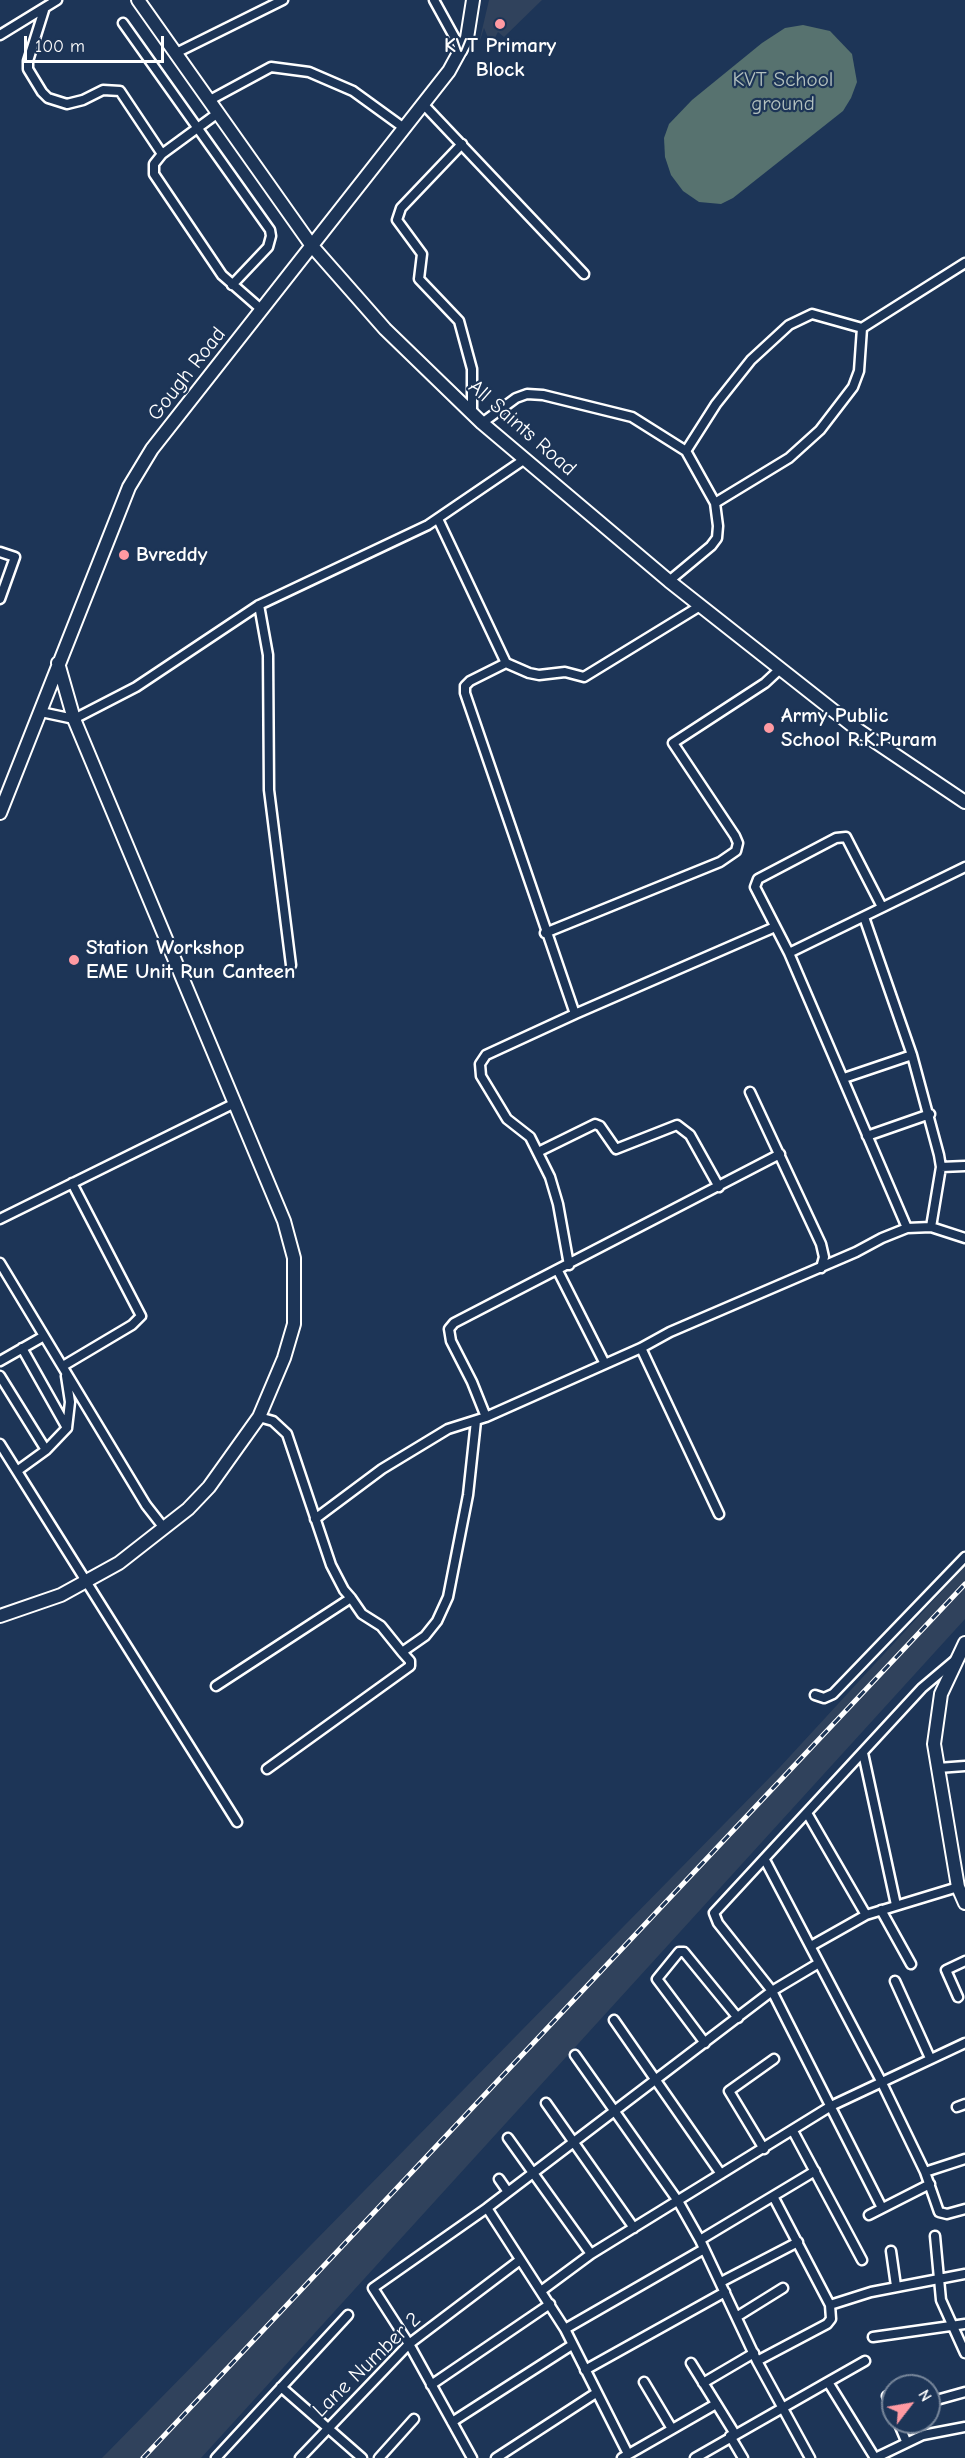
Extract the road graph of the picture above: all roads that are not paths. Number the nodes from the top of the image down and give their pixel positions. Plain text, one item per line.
1 (57, 0) edge
2 (138, 0) edge
3 (283, 0) edge
4 (434, 0) edge
5 (473, 0) edge
6 (44, 10) junction
7 (123, 23) dead end
8 (0, 35) edge
9 (462, 51) junction
10 (176, 53) junction
11 (210, 100) junction
12 (423, 104) junction
13 (218, 113) junction
14 (199, 127) junction
15 (404, 128) junction
16 (462, 144) junction
17 (162, 154) junction
18 (312, 246) junction
19 (965, 263) edge
20 (584, 274) dead end
21 (232, 285) junction
22 (262, 310) junction
23 (862, 328) junction
24 (472, 412) junction
25 (482, 423) junction
26 (686, 451) junction
27 (525, 459) junction
28 (715, 503) junction
29 (438, 519) junction
30 (0, 552) edge
31 (669, 581) junction
32 (0, 599) edge
33 (259, 604) junction
34 (700, 606) junction
35 (58, 663) junction
36 (506, 663) junction
37 (780, 669) junction
38 (41, 712) junction
39 (74, 719) junction
40 (965, 802) edge
41 (0, 813) edge
42 (965, 867) edge
43 (882, 907) junction
44 (864, 917) junction
45 (776, 927) junction
46 (545, 933) junction
47 (789, 953) junction
48 (291, 965) dead end
49 (575, 1014) junction
50 (912, 1054) junction
51 (844, 1078) junction
52 (750, 1092) dead end
53 (235, 1103) junction
54 (930, 1114) junction
55 (867, 1137) junction
56 (538, 1152) junction
57 (780, 1154) junction
58 (965, 1166) edge
59 (941, 1167) junction
60 (72, 1183) junction
61 (719, 1187) junction
62 (0, 1219) edge
63 (931, 1227) junction
64 (907, 1228) junction
65 (965, 1238) edge
66 (0, 1263) edge
67 (569, 1265) junction
68 (821, 1268) junction
69 (558, 1270) junction
70 (44, 1336) junction
71 (22, 1348) junction
72 (641, 1348) junction
73 (0, 1360) edge
74 (604, 1364) junction
75 (64, 1369) junction
76 (0, 1376) edge
77 (259, 1417) junction
78 (486, 1417) junction
79 (476, 1421) junction
80 (67, 1428) junction
81 (0, 1444) edge
82 (46, 1450) junction
83 (17, 1471) junction
84 (719, 1514) dead end
85 (315, 1519) junction
86 (164, 1528) junction
87 (965, 1557) edge
88 (86, 1581) junction
89 (351, 1598) junction
90 (0, 1616) edge
91 (965, 1643) edge
92 (402, 1652) junction
93 (956, 1660) junction
94 (216, 1686) dead end
95 (815, 1695) dead end
96 (863, 1753) junction
97 (965, 1766) edge
98 (938, 1768) junction
99 (267, 1769) dead end
100 (807, 1813) junction
101 (237, 1822) dead end
102 (765, 1860) junction
103 (958, 1887) junction
104 (965, 1903) edge
105 (896, 1905) junction
106 (881, 1910) junction
107 (866, 1915) junction
108 (811, 1946) junction
109 (965, 1961) edge
110 (819, 1963) junction
111 (911, 1964) dead end
112 (895, 1981) dead end
113 (772, 1991) junction
114 (958, 1997) dead end
115 (738, 2018) junction
116 (614, 2020) dead end
117 (705, 2043) junction
118 (965, 2043) edge
119 (575, 2055) dead end
120 (930, 2058) junction
121 (774, 2059) dead end
122 (657, 2079) junction
123 (881, 2081) junction
124 (546, 2103) dead end
125 (831, 2106) junction
126 (615, 2112) junction
127 (793, 2131) junction
128 (508, 2138) dead end
129 (574, 2142) junction
130 (764, 2149) junction
131 (965, 2159) edge
132 (815, 2171) junction
133 (925, 2172) junction
134 (534, 2173) junction
135 (721, 2174) junction
136 (499, 2179) dead end
137 (930, 2184) junction
138 (508, 2192) junction
139 (774, 2198) junction
140 (678, 2201) junction
141 (487, 2208) junction
142 (882, 2208) junction
143 (965, 2209) edge
144 (869, 2215) dead end
145 (634, 2228) junction
146 (935, 2236) dead end
147 (700, 2240) junction
148 (798, 2241) junction
149 (704, 2249) junction
150 (891, 2251) dead end
151 (591, 2254) junction
152 (520, 2259) junction
153 (862, 2260) dead end
154 (965, 2274) edge
155 (940, 2278) junction
156 (721, 2282) junction
157 (896, 2286) junction
158 (783, 2288) dead end
159 (542, 2291) junction
160 (725, 2292) junction
161 (550, 2304) junction
162 (830, 2305) junction
163 (348, 2315) dead end
164 (738, 2316) junction
165 (965, 2324) edge
166 (953, 2327) junction
167 (564, 2329) junction
168 (873, 2337) dead end
169 (410, 2344) junction
170 (572, 2345) junction
171 (965, 2353) edge
172 (756, 2357) junction
173 (865, 2361) dead end
174 (691, 2363) dead end
175 (585, 2370) junction
176 (644, 2382) dead end
177 (703, 2382) junction
178 (828, 2382) junction
179 (431, 2385) junction
180 (280, 2386) junction
181 (965, 2392) edge
182 (596, 2393) junction
183 (941, 2399) edge
184 (716, 2404) junction
185 (782, 2408) junction
186 (414, 2419) dead end
187 (452, 2422) junction
188 (327, 2427) junction
189 (965, 2427) edge
190 (672, 2429) junction
191 (903, 2434) edge
192 (732, 2435) junction
193 (906, 2441) junction
194 (625, 2456) edge
195 (216, 2458) edge
196 (300, 2458) edge
197 (362, 2458) edge
198 (379, 2458) edge
199 (472, 2458) edge
200 (496, 2458) edge
201 (695, 2458) edge
202 (742, 2458) edge
203 (810, 2458) edge

1 - 6 street
2 - 10 street, All Saints Road
3 - 10 street
4 - 9 street
5 - 9 street, Gough Road
6 - 8 street
6 - 17 street
7 - 14 street
9 - 12 street, Gough Road
10 - 11 street, All Saints Road
11 - 13 street, All Saints Road
11 - 15 street
12 - 15 street, Gough Road
12 - 16 street
13 - 14 street
13 - 18 street, All Saints Road
14 - 17 street
14 - 21 street
15 - 18 street, Gough Road
16 - 20 street
16 - 24 street
17 - 21 street
18 - 22 street, Gough Road
18 - 24 street, All Saints Road
19 - 23 street
21 - 22 street
22 - 35 street, Gough Road
23 - 26 street
23 - 28 street
24 - 25 street, All Saints Road
25 - 26 street
25 - 27 street, All Saints Road
26 - 28 street
27 - 29 street
27 - 31 street, All Saints Road
28 - 31 street
29 - 33 street
29 - 36 street
30 - 32 street
31 - 34 street, All Saints Road
33 - 39 street
33 - 48 street
34 - 36 street
34 - 37 street, All Saints Road
35 - 38 street, Gough Road
35 - 39 street
36 - 46 street
37 - 40 street, All Saints Road
37 - 46 street
38 - 39 street
38 - 41 street, Gough Road
39 - 53 street
42 - 43 street
43 - 44 street
43 - 45 street
44 - 47 street
44 - 50 street
45 - 47 street
45 - 49 street
46 - 49 street
47 - 51 street
49 - 56 street
50 - 51 street
50 - 54 street
51 - 55 street
52 - 57 street
53 - 60 street
53 - 77 street
54 - 55 street
54 - 59 street
55 - 64 street
56 - 61 street
56 - 67 street
57 - 61 street
57 - 68 street
58 - 59 street
59 - 63 street
60 - 62 street
60 - 75 street
61 - 67 street
63 - 64 street
63 - 65 street
64 - 68 street
66 - 70 street
67 - 69 street
68 - 72 street
69 - 74 street
69 - 78 street
70 - 71 street
70 - 75 street
71 - 73 street
71 - 80 street
72 - 74 street
72 - 84 street
74 - 78 street
75 - 80 street
75 - 86 street
76 - 82 street
77 - 85 street
77 - 86 street
78 - 79 street
79 - 85 street
79 - 92 street
80 - 82 street
81 - 83 street
82 - 83 street
83 - 88 street
85 - 89 street
86 - 88 street
87 - 95 street
88 - 90 street
88 - 101 street
89 - 92 street
89 - 94 street
91 - 93 street
92 - 99 street
93 - 96 street
93 - 98 street
96 - 100 street
96 - 105 street
97 - 98 street
98 - 103 street
100 - 102 street
100 - 107 street
102 - 108 street
102 - 113 street
103 - 104 street
103 - 105 street
105 - 106 street
106 - 107 street
106 - 111 street
107 - 108 street
108 - 110 street
109 - 114 street
110 - 113 street
110 - 123 street
112 - 120 street
113 - 115 street
113 - 125 street
115 - 117 street
115 - 117 street
116 - 122 street
117 - 122 street
118 - 120 street
119 - 126 street
120 - 123 street
121 - 130 street
122 - 126 street
122 - 135 street
123 - 125 street
123 - 133 street
124 - 129 street
125 - 127 street
125 - 142 street
126 - 129 street
126 - 140 street
127 - 130 street
127 - 132 street
128 - 134 street
129 - 134 street
129 - 145 street
130 - 135 street
131 - 133 street
132 - 139 street
132 - 153 street
133 - 137 street
134 - 138 street
134 - 151 street
135 - 140 street
136 - 138 street
137 - 142 street
137 - 143 street
138 - 141 street
139 - 147 street
139 - 148 street
140 - 145 street
140 - 147 street
141 - 152 street
141 - 169 street
142 - 144 street
145 - 151 street
146 - 155 street
147 - 149 street
148 - 156 street
148 - 162 street
149 - 156 street
149 - 167 street
150 - 157 street
151 - 159 street
152 - 159 street
152 - 169 street, Lane Number 2
154 - 155 street
155 - 157 street
155 - 166 street
156 - 160 street
157 - 162 street
158 - 164 street
159 - 161 street
160 - 164 street
160 - 175 street
161 - 167 street
161 - 179 street
162 - 172 street
163 - 180 street
164 - 172 street
165 - 166 street
166 - 168 street
166 - 171 street
167 - 170 street
169 - 179 street
169 - 188 street, Lane Number 2
170 - 175 street
170 - 187 street
172 - 177 street
172 - 185 street
173 - 178 street
174 - 177 street
175 - 182 street
176 - 190 street
177 - 184 street
178 - 185 street
178 - 193 street
179 - 187 street
180 - 188 street
180 - 195 street
181 - 183 street
182 - 194 street
182 - 200 street
184 - 190 street
184 - 192 street
185 - 192 street
185 - 203 street
186 - 198 street
187 - 199 street
188 - 196 street, Lane Number 2
188 - 197 street
189 - 193 street
190 - 194 street
191 - 193 street
192 - 201 street
192 - 202 street

